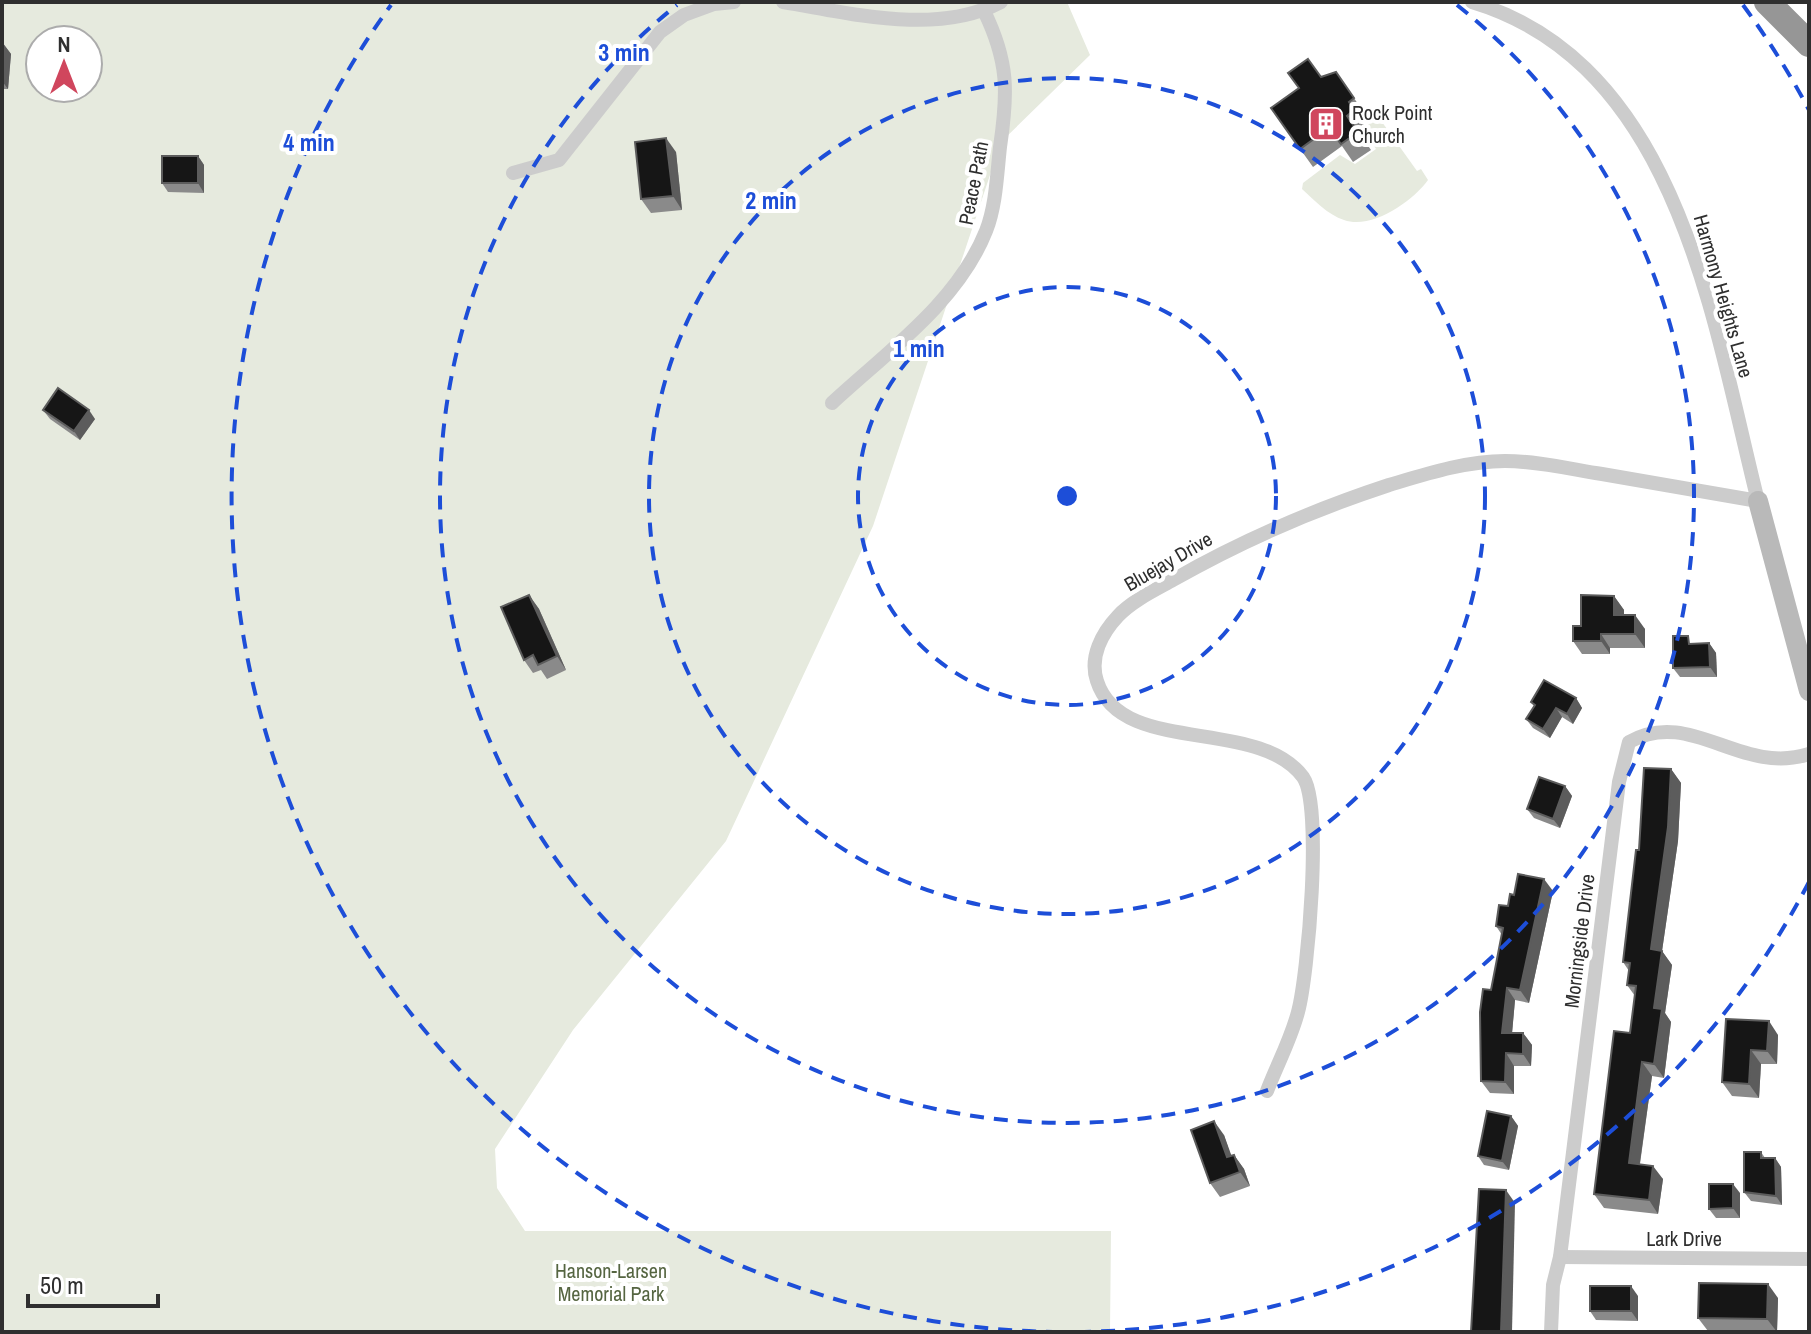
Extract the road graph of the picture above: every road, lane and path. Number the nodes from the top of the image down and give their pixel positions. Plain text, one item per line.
1 (734, 2) edge
2 (783, 2) edge
3 (1001, 2) edge
4 (1472, 2) edge
5 (1767, 2) edge
6 (984, 11) junction
7 (1809, 44) edge
8 (513, 173) dead end
9 (832, 403) dead end
10 (1758, 501) junction
11 (1809, 691) edge
12 (1809, 754) edge
13 (1267, 1091) dead end
14 (1560, 1257) junction
15 (1809, 1259) edge
16 (1551, 1332) edge

1 - 8 street
2 - 6 street
3 - 6 street
4 - 10 street, Harmony Heights Lane
5 - 7 highway
6 - 9 street, Peace Path
10 - 11 street
10 - 13 street, Bluejay Drive
12 - 14 street, Morningside Drive
14 - 15 street, Lark Drive
14 - 16 street, Morningside Drive

